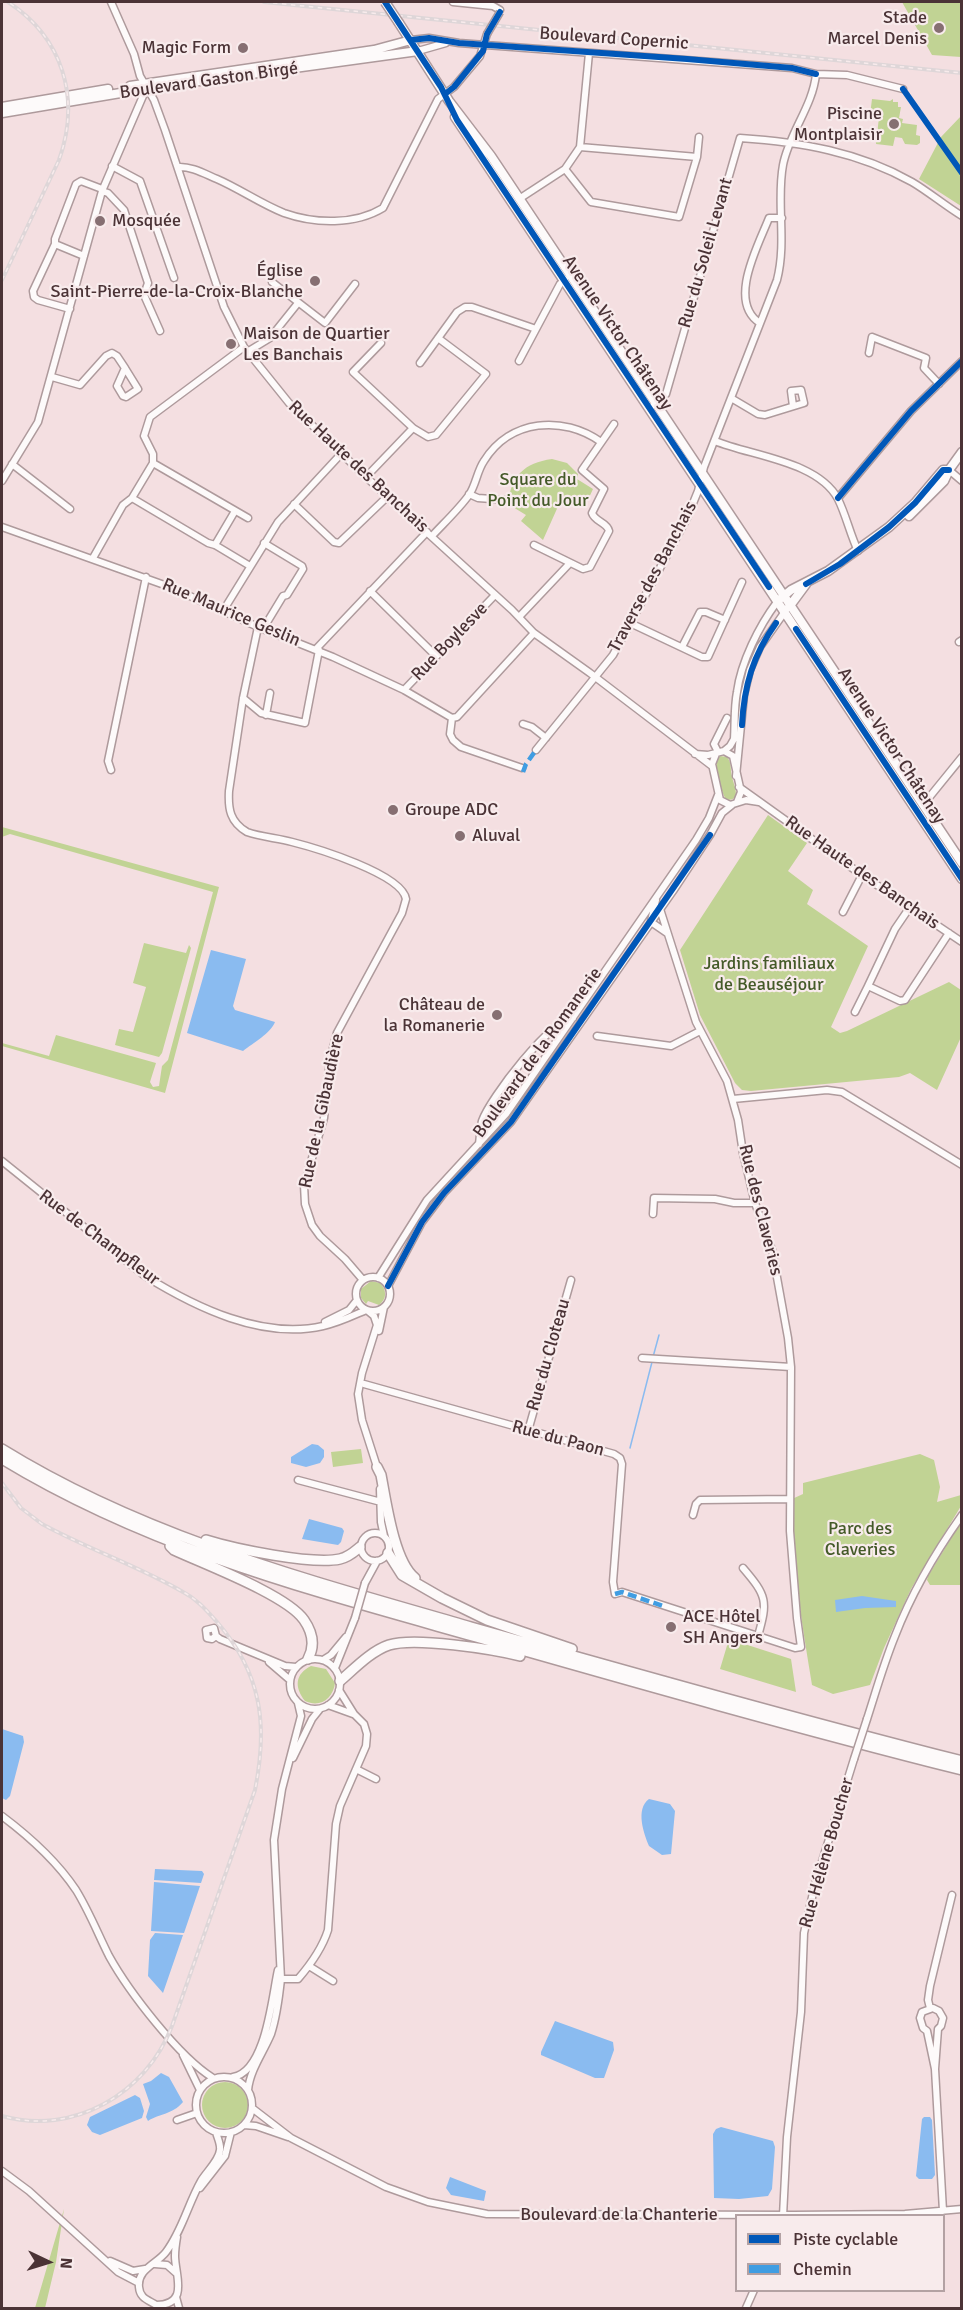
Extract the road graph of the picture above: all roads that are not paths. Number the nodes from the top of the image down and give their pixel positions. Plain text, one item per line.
1 (111, 2) edge
2 (385, 2) edge
3 (453, 2) edge
4 (505, 2) edge
5 (500, 11) junction
6 (411, 40) junction
7 (449, 42) junction
8 (484, 44) junction
9 (418, 51) junction
10 (590, 53) junction
11 (816, 74) junction
12 (145, 87) junction
13 (903, 88) dead end
14 (445, 94) junction
15 (2, 107) edge
16 (2, 113) edge
17 (699, 136) dead end
18 (789, 142) junction
19 (580, 147) junction
20 (697, 157) junction
21 (112, 166) junction
22 (178, 167) junction
23 (565, 169) junction
24 (102, 190) junction
25 (519, 199) junction
26 (962, 216) edge
27 (782, 218) junction
28 (55, 244) junction
29 (84, 256) junction
30 (174, 278) dead end
31 (567, 278) junction
32 (272, 282) dead end
33 (355, 284) dead end
34 (298, 303) junction
35 (70, 309) junction
36 (760, 323) junction
37 (536, 329) junction
38 (160, 331) dead end
39 (438, 338) junction
40 (381, 343) dead end
41 (245, 349) junction
42 (869, 353) dead end
43 (519, 361) dead end
44 (962, 361) edge
45 (420, 363) dead end
46 (125, 368) dead end
47 (52, 377) junction
48 (939, 384) junction
49 (731, 398) junction
50 (652, 406) junction
51 (793, 406) dead end
52 (614, 424) dead end
53 (413, 428) junction
54 (715, 441) junction
55 (601, 442) junction
56 (962, 452) edge
57 (341, 454) junction
58 (153, 463) junction
59 (12, 464) junction
60 (949, 470) junction
61 (702, 473) junction
62 (366, 477) junction
63 (2, 481) edge
64 (962, 481) edge
65 (699, 485) junction
66 (469, 494) junction
67 (388, 496) junction
68 (132, 498) junction
69 (838, 498) junction
70 (505, 500) dead end
71 (294, 504) junction
72 (70, 508) dead end
73 (235, 511) junction
74 (248, 518) dead end
75 (2, 527) edge
76 (429, 534) junction
77 (264, 543) junction
78 (534, 544) dead end
79 (215, 545) junction
80 (858, 551) junction
81 (93, 558) junction
82 (570, 563) junction
83 (250, 566) junction
84 (146, 577) junction
85 (742, 582) dead end
86 (806, 584) junction
87 (370, 591) junction
88 (495, 595) junction
89 (780, 599) junction
90 (790, 605) junction
91 (224, 611) junction
92 (784, 613) junction
93 (519, 617) junction
94 (725, 620) junction
95 (630, 623) junction
96 (261, 628) junction
97 (534, 633) junction
98 (682, 647) junction
99 (317, 650) junction
100 (436, 656) junction
101 (746, 656) junction
102 (754, 659) junction
103 (596, 677) junction
104 (404, 690) junction
105 (270, 693) dead end
106 (243, 698) junction
107 (266, 715) junction
108 (452, 718) junction
109 (727, 718) dead end
110 (523, 724) dead end
111 (546, 738) junction
112 (536, 750) dead end
113 (719, 752) junction
114 (695, 754) junction
115 (962, 757) edge
116 (712, 766) junction
117 (522, 768) dead end
118 (111, 770) dead end
119 (736, 776) junction
120 (740, 787) junction
121 (718, 795) junction
122 (763, 803) junction
123 (734, 804) junction
124 (922, 805) junction
125 (935, 832) junction
126 (962, 863) edge
127 (960, 874) edge
128 (862, 875) junction
129 (656, 899) junction
130 (910, 907) junction
131 (660, 909) junction
132 (843, 912) dead end
133 (651, 922) junction
134 (668, 933) junction
135 (949, 933) junction
136 (962, 942) edge
137 (868, 986) junction
138 (855, 1012) dead end
139 (573, 1018) junction
140 (700, 1031) junction
141 (597, 1036) dead end
142 (733, 1099) junction
143 (478, 1146) junction
144 (2, 1161) edge
145 (962, 1165) edge
146 (755, 1203) junction
147 (652, 1214) dead end
148 (378, 1278) junction
149 (363, 1280) junction
150 (571, 1280) dead end
151 (388, 1286) junction
152 (357, 1300) junction
153 (384, 1307) junction
154 (367, 1310) junction
155 (307, 1328) junction
156 (642, 1358) dead end
157 (791, 1367) junction
158 (363, 1384) junction
159 (361, 1413) junction
160 (528, 1431) junction
161 (2, 1449) edge
162 (2, 1459) edge
163 (377, 1467) junction
164 (298, 1480) dead end
165 (790, 1499) junction
166 (381, 1502) junction
167 (693, 1515) dead end
168 (962, 1515) edge
169 (381, 1522) junction
170 (372, 1533) junction
171 (164, 1535) junction
172 (384, 1536) junction
173 (360, 1547) junction
174 (388, 1553) junction
175 (366, 1558) junction
176 (377, 1561) junction
177 (743, 1568) dead end
178 (367, 1580) junction
179 (433, 1593) junction
180 (350, 1632) junction
181 (216, 1636) dead end
182 (758, 1636) junction
183 (264, 1658) junction
184 (308, 1659) junction
185 (323, 1660) junction
186 (562, 1662) junction
187 (296, 1667) junction
188 (335, 1668) junction
189 (642, 1675) junction
190 (290, 1680) junction
191 (340, 1686) junction
192 (298, 1703) junction
193 (328, 1705) junction
194 (320, 1709) junction
195 (354, 1714) junction
196 (962, 1761) edge
197 (287, 1769) junction
198 (356, 1769) junction
199 (962, 1770) edge
200 (376, 1779) dead end
201 (2, 1816) edge
202 (952, 1895) dead end
203 (279, 1964) junction
204 (309, 1966) junction
205 (281, 1979) junction
206 (333, 1982) dead end
207 (930, 2008) junction
208 (938, 2029) junction
209 (927, 2031) junction
210 (182, 2052) junction
211 (935, 2069) junction
212 (230, 2077) junction
213 (213, 2078) junction
214 (200, 2090) junction
215 (248, 2090) junction
216 (252, 2108) junction
217 (197, 2113) junction
218 (177, 2120) dead end
219 (244, 2125) junction
220 (216, 2132) junction
221 (231, 2132) junction
222 (291, 2138) junction
223 (2, 2171) edge
224 (194, 2196) junction
225 (962, 2209) edge
226 (943, 2211) junction
227 (783, 2214) edge
228 (905, 2214) edge
229 (735, 2215) edge
230 (178, 2233) junction
231 (102, 2257) junction
232 (154, 2264) junction
233 (146, 2269) junction
234 (176, 2273) junction
235 (139, 2283) junction
236 (753, 2292) edge
237 (176, 2297) junction
238 (158, 2307) edge
239 (179, 2308) edge
240 (747, 2308) edge

1 - 12 street, Rue Haute des Banchais
2 - 6 main road, Avenue Victor Châtenay, bridge
3 - 5 street
4 - 5 street
5 - 8 street, bridge
6 - 7 street, Boulevard Copernic
6 - 9 main road, Avenue Victor Châtenay
6 - 12 main road, Boulevard Gaston Birgé
7 - 8 street, Boulevard Copernic
7 - 9 street, Boulevard Copernic
8 - 10 street, Boulevard Copernic
8 - 14 street
9 - 12 main road, Boulevard Gaston Birgé
9 - 14 main road, Avenue Victor Châtenay
10 - 11 street, Boulevard Copernic
10 - 19 street
11 - 13 street, Boulevard Copernic
11 - 18 street, Traverse des Banchais
12 - 15 main road, Boulevard Gaston Birgé
12 - 16 main road, Boulevard Gaston Birgé
12 - 21 street
12 - 22 street, Rue Haute des Banchais
14 - 22 street
14 - 25 main road, Avenue Victor Châtenay
14 - 31 main road, Avenue Victor Châtenay
17 - 20 street
18 - 26 street
18 - 27 street, Traverse des Banchais
18 - 50 street, Rue du Soleil Levant
19 - 20 street
19 - 23 street
20 - 23 street
21 - 24 street
21 - 30 street
22 - 41 street, Rue Haute des Banchais
23 - 25 street
24 - 28 street
24 - 29 street
24 - 38 street
25 - 31 main road, Avenue Victor Châtenay
27 - 36 street, Traverse des Banchais
27 - 36 street
28 - 29 street
28 - 35 street
29 - 35 street
31 - 37 street
31 - 50 main road, Avenue Victor Châtenay
32 - 34 street
33 - 34 street
34 - 41 street
35 - 47 street
36 - 49 street, Traverse des Banchais
37 - 39 street
37 - 43 street
39 - 45 street
39 - 53 street
40 - 53 street
41 - 57 street, Rue Haute des Banchais
41 - 58 street
42 - 48 street
44 - 48 street
46 - 47 street
47 - 59 street
48 - 69 street
49 - 51 street
49 - 54 street, Traverse des Banchais
50 - 61 main road, Avenue Victor Châtenay
50 - 65 main road, Avenue Victor Châtenay
52 - 55 street
53 - 62 street
54 - 61 street, Traverse des Banchais
54 - 69 street
55 - 66 street
55 - 82 street
56 - 60 main road
57 - 62 street, Rue Haute des Banchais
57 - 71 street
58 - 68 street
58 - 73 street
59 - 63 street
59 - 72 street
60 - 64 street
60 - 80 main road
61 - 65 street, Traverse des Banchais
61 - 89 main road, Avenue Victor Châtenay
62 - 67 street, Rue Haute des Banchais
65 - 89 main road, Avenue Victor Châtenay
65 - 95 street, Traverse des Banchais
66 - 70 street
66 - 76 street
67 - 71 street
67 - 76 street, Rue Haute des Banchais
68 - 79 street
68 - 81 street
69 - 80 street
71 - 77 street
73 - 74 street
73 - 79 street
75 - 81 street, Rue Maurice Geslin
76 - 87 street
76 - 88 street, Rue Haute des Banchais
77 - 83 street
77 - 96 street
78 - 82 street
79 - 83 street
80 - 86 main road
81 - 84 street, Rue Maurice Geslin
82 - 93 street
83 - 91 street
84 - 91 street, Rue Maurice Geslin
84 - 118 street
85 - 94 street
86 - 89 main road
86 - 90 main road
87 - 99 street
87 - 100 street
88 - 93 street, Rue Haute des Banchais
88 - 100 street, Rue Boylesve
89 - 90 main road, Avenue Victor Châtenay
89 - 92 main road, Avenue Victor Châtenay
89 - 101 street
90 - 92 main road
90 - 124 main road, Avenue Victor Châtenay
91 - 96 street, Rue Maurice Geslin
92 - 102 street
92 - 125 main road, Avenue Victor Châtenay
93 - 97 street, Rue Haute des Banchais
94 - 98 street
94 - 98 street
95 - 98 street
95 - 103 street, Traverse des Banchais
96 - 99 street, Rue Maurice Geslin
96 - 106 street, Rue de la Gibaudière
97 - 103 street, Rue Haute des Banchais
97 - 108 street
99 - 104 street, Rue Maurice Geslin
99 - 107 street
100 - 104 street, Rue Boylesve
101 - 102 street
101 - 113 street
102 - 119 street
103 - 111 street, Traverse des Banchais
103 - 114 street, Rue Haute des Banchais
104 - 108 street, Rue Maurice Geslin
105 - 107 street
106 - 107 street
106 - 149 street, Rue de la Gibaudière
108 - 117 street
109 - 113 street
110 - 111 street
111 - 112 street, Traverse des Banchais
113 - 114 street
113 - 116 street
113 - 119 street
114 - 116 street, Rue Haute des Banchais
115 - 124 street
116 - 121 street
119 - 120 street
120 - 122 street, Rue Haute des Banchais
120 - 123 street
121 - 123 street
121 - 129 street, Boulevard de la Romanerie
122 - 123 street
122 - 128 street, Rue Haute des Banchais
123 - 131 street, Boulevard de la Romanerie
124 - 125 main road, Avenue Victor Châtenay
125 - 126 main road, Avenue Victor Châtenay
125 - 127 main road, Avenue Victor Châtenay
128 - 130 street, Rue Haute des Banchais
128 - 132 street
129 - 133 street
129 - 139 street, Boulevard de la Romanerie
130 - 135 street, Rue Haute des Banchais
130 - 137 street
131 - 133 street, Boulevard de la Romanerie
131 - 134 street, Rue des Claveries
133 - 134 street
133 - 151 street, Boulevard de la Romanerie
134 - 140 street, Rue des Claveries
135 - 136 street, Rue Haute des Banchais
135 - 137 street
137 - 138 street
139 - 143 street, Boulevard de la Romanerie
139 - 143 street, Boulevard de la Romanerie
140 - 141 street
140 - 142 street, Rue des Claveries
142 - 145 street
142 - 146 street, Rue des Claveries
143 - 148 street, Boulevard de la Romanerie
144 - 155 street, Rue de Champfleur
146 - 147 street
146 - 157 street, Rue des Claveries
148 - 149 street
148 - 151 street
149 - 152 street
150 - 160 street, Rue du Cloteau
151 - 153 street
152 - 154 street
152 - 155 street, Rue de Champfleur
153 - 154 street
153 - 158 street
154 - 155 street, Rue de Champfleur
154 - 159 street
156 - 157 street
157 - 165 street, Rue des Claveries
158 - 159 street
158 - 160 street, Rue du Paon
159 - 163 street
160 - 182 street, Rue du Paon
161 - 171 highway
162 - 171 highway
163 - 166 street
163 - 179 highway
164 - 166 street
165 - 167 street
165 - 182 street, Rue des Claveries
166 - 169 street
168 - 227 street, Rue Hélène Boucher, bridge
169 - 170 street
169 - 172 street
170 - 172 street
170 - 173 street
171 - 173 highway
171 - 184 highway
171 - 186 highway
171 - 189 highway
172 - 174 street
173 - 175 street
174 - 176 street
174 - 179 highway
175 - 176 street
175 - 178 street
176 - 178 street
177 - 182 street
178 - 180 street, bridge
179 - 189 highway
180 - 185 street
180 - 188 street
181 - 183 street
183 - 187 street
183 - 190 street
184 - 185 street
184 - 187 street
185 - 188 street
186 - 191 highway
186 - 199 highway
187 - 190 street
188 - 191 street
189 - 196 highway
190 - 192 street
191 - 193 street
191 - 195 street
192 - 194 street
192 - 197 street
193 - 194 street
193 - 195 street
194 - 197 street
195 - 198 street
197 - 203 street
198 - 200 street
198 - 204 street
201 - 210 street
202 - 207 street
203 - 205 street
203 - 212 street
204 - 205 street
204 - 206 street
205 - 215 street
207 - 208 street
207 - 209 street
208 - 209 street
208 - 211 street
209 - 211 street
210 - 213 street
210 - 214 street
211 - 226 street
212 - 213 street
212 - 215 street
213 - 214 street
214 - 217 street
215 - 216 street
216 - 219 street
216 - 222 street, Boulevard de la Chanterie
217 - 218 street
217 - 220 street
219 - 221 street
219 - 222 street, Boulevard de la Chanterie
220 - 221 street
220 - 224 street
221 - 224 street
222 - 229 street, Boulevard de la Chanterie
223 - 231 street
224 - 230 street
225 - 226 street, Boulevard de la Chanterie
226 - 228 street, Boulevard de la Chanterie
230 - 232 street
230 - 234 street
231 - 233 street
231 - 235 street
232 - 233 street
232 - 234 street
233 - 235 street
234 - 237 street
235 - 238 street
236 - 240 street
237 - 238 street
237 - 239 street

